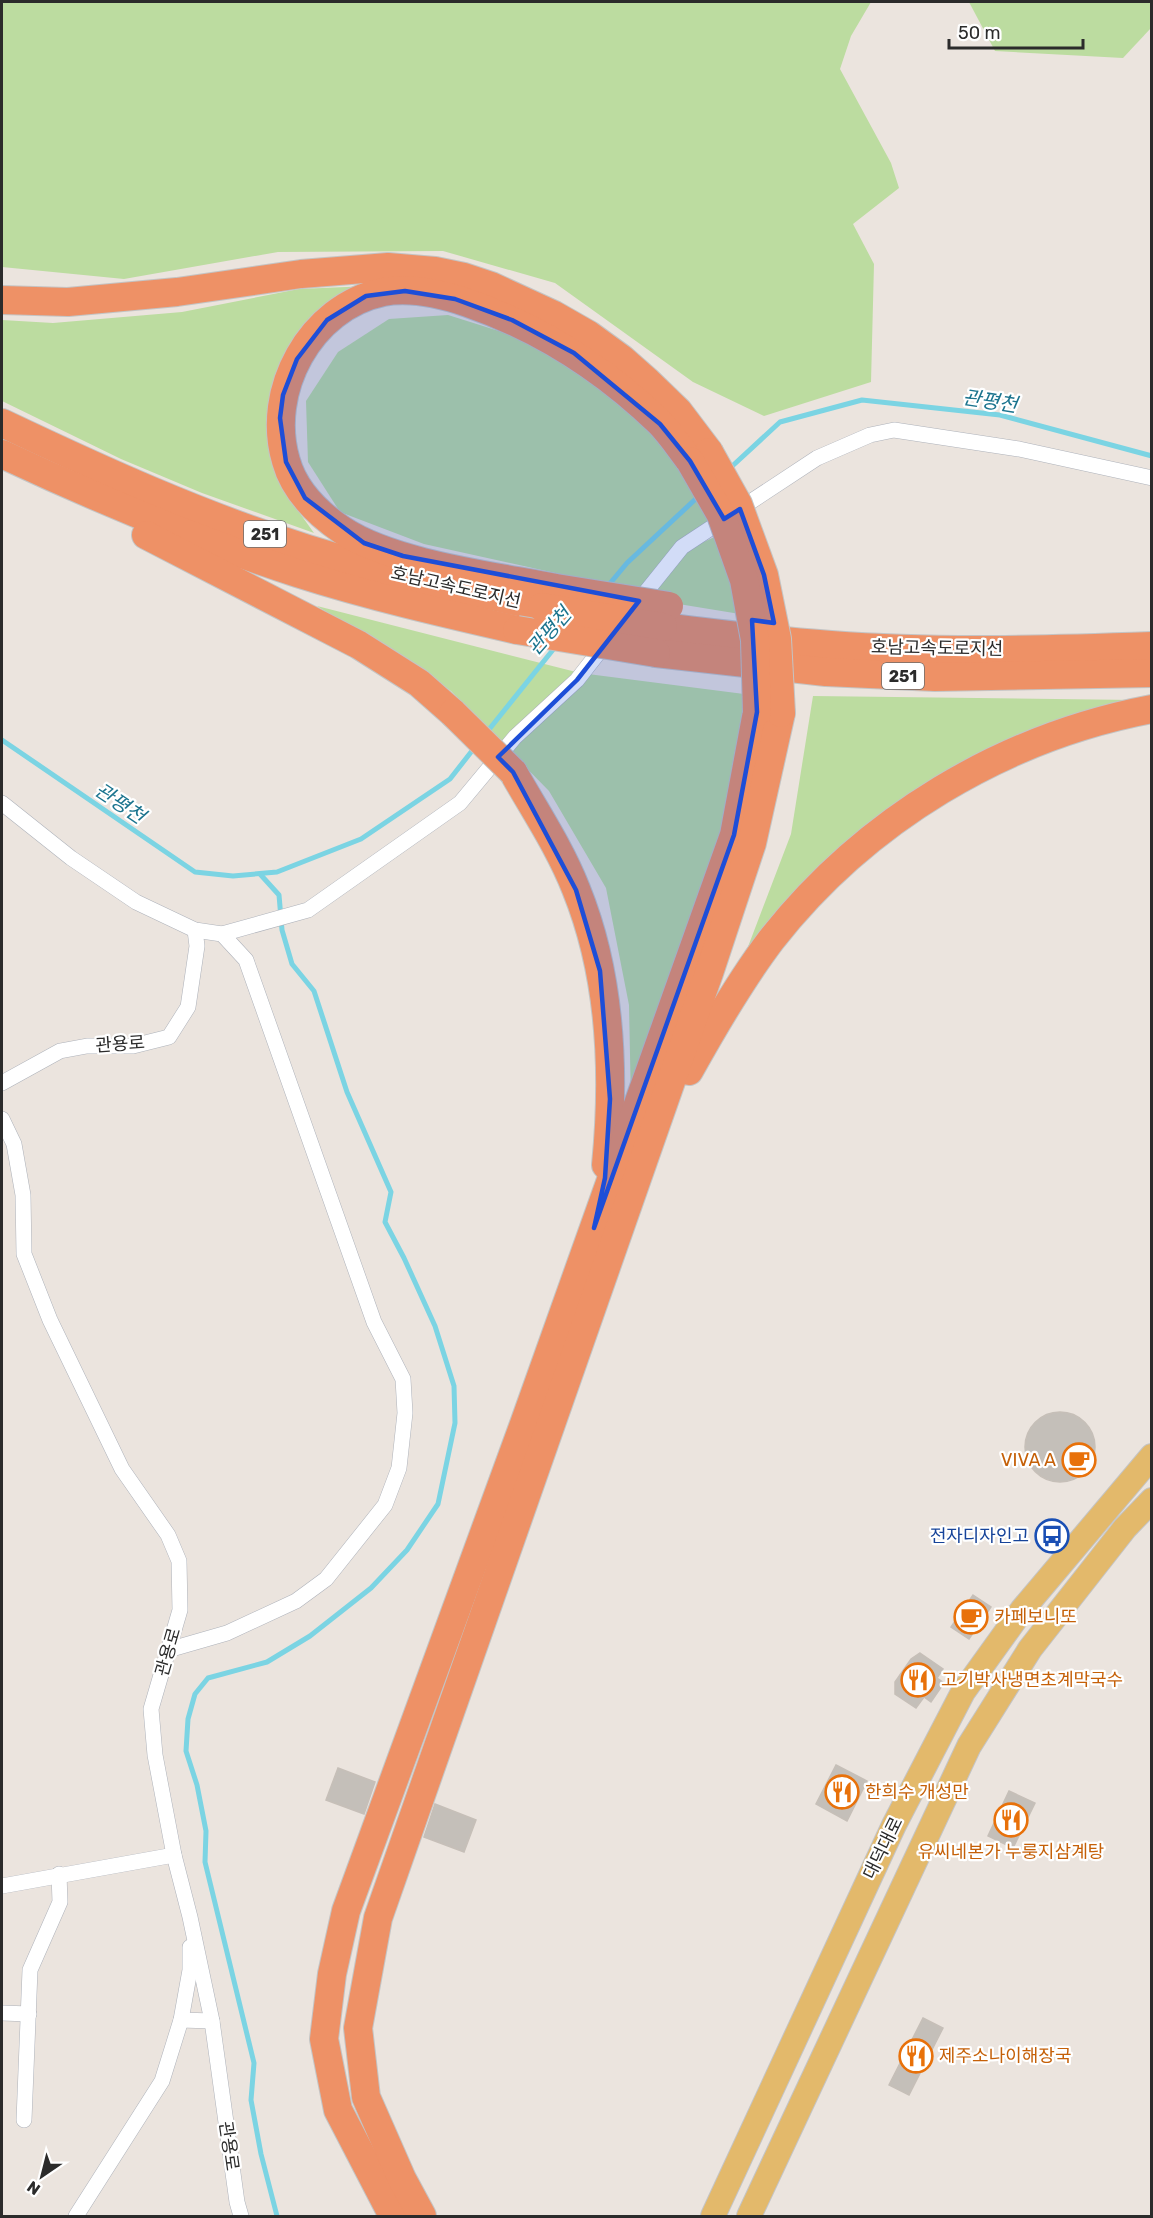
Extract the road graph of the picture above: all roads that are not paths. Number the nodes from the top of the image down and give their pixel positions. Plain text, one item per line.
1 (2, 300) edge
2 (2, 423) edge
3 (2, 456) edge
4 (699, 456) junction
5 (1152, 478) edge
6 (549, 598) junction
7 (663, 629) junction
8 (1152, 646) edge
9 (1152, 673) edge
10 (1152, 709) edge
11 (769, 713) junction
12 (2, 803) edge
13 (195, 930) junction
14 (230, 933) junction
15 (2, 1083) edge
16 (2, 1119) edge
17 (644, 1161) junction
18 (594, 1228) junction
19 (1152, 1456) edge
20 (1152, 1500) edge
21 (168, 1650) junction
22 (174, 1855) junction
23 (59, 1874) junction
24 (2, 1885) edge
25 (190, 1917) junction
26 (2, 2013) edge
27 (29, 2014) junction
28 (181, 2020) junction
29 (212, 2020) junction
30 (24, 2120) dead end
31 (76, 2217) edge
32 (242, 2217) edge
33 (393, 2217) edge
34 (422, 2217) edge
35 (713, 2217) edge
36 (749, 2217) edge

1 - 4 highway
2 - 6 highway, 호남고속도로지선 / 251
3 - 7 highway, 호남고속도로지선 / 251, bridge
3 - 18 highway, bridge
4 - 6 highway
4 - 11 highway, bridge
5 - 14 street
6 - 7 highway, bridge
7 - 8 highway, 호남고속도로지선 / 251
7 - 9 highway, 호남고속도로지선 / 251
10 - 17 highway
11 - 17 highway
11 - 18 highway
12 - 13 street
13 - 14 street
13 - 15 street, 관용로
14 - 21 street
16 - 21 street, 관용로
17 - 34 highway
18 - 33 highway
19 - 35 main road, 대덕대로
20 - 36 main road, 대덕대로
21 - 22 street, 관용로
22 - 23 street
22 - 25 street, 관용로
23 - 24 street
23 - 27 street
25 - 28 street
25 - 29 street, 관용로
26 - 27 street
27 - 30 street
28 - 29 street
28 - 31 street
29 - 32 street, 관용로

